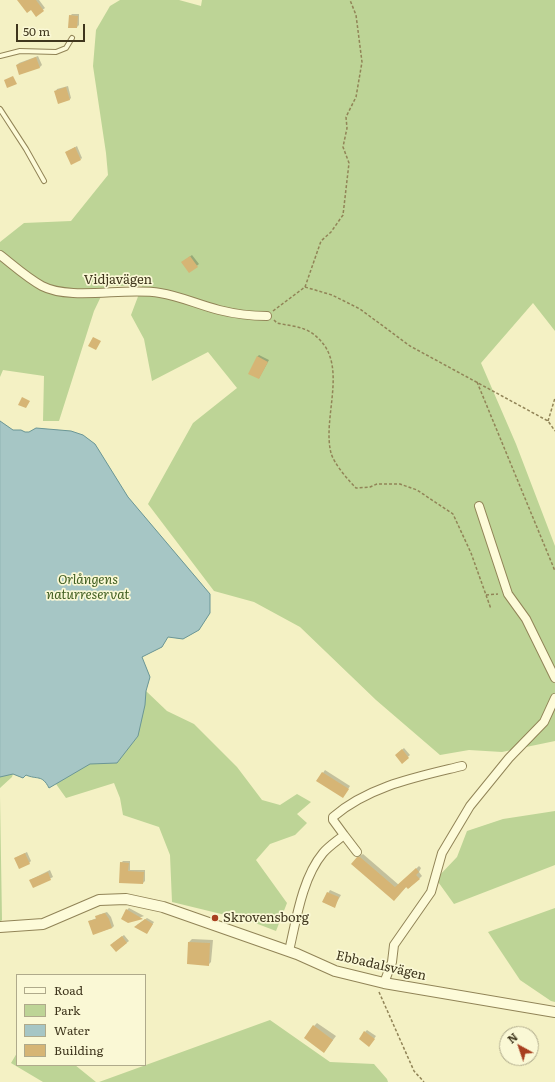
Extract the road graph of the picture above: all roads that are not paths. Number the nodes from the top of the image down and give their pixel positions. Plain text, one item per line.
1 (72, 38) dead end
2 (0, 56) edge
3 (0, 109) edge
4 (44, 181) dead end
5 (0, 255) edge
6 (267, 316) road end
7 (479, 506) dead end
8 (555, 678) edge
9 (555, 698) edge
10 (462, 766) dead end
11 (344, 835) junction
12 (357, 852) dead end
13 (0, 927) edge
14 (289, 951) junction
15 (384, 982) junction
16 (555, 1012) edge

1 - 2 lane
3 - 4 lane
5 - 6 street, Vidjavägen
7 - 8 street
9 - 15 street
10 - 11 street
11 - 12 street
11 - 14 street
13 - 14 street, Ebbadalsvägen
14 - 15 street, Ebbadalsvägen
15 - 16 street, Ebbadalsvägen

